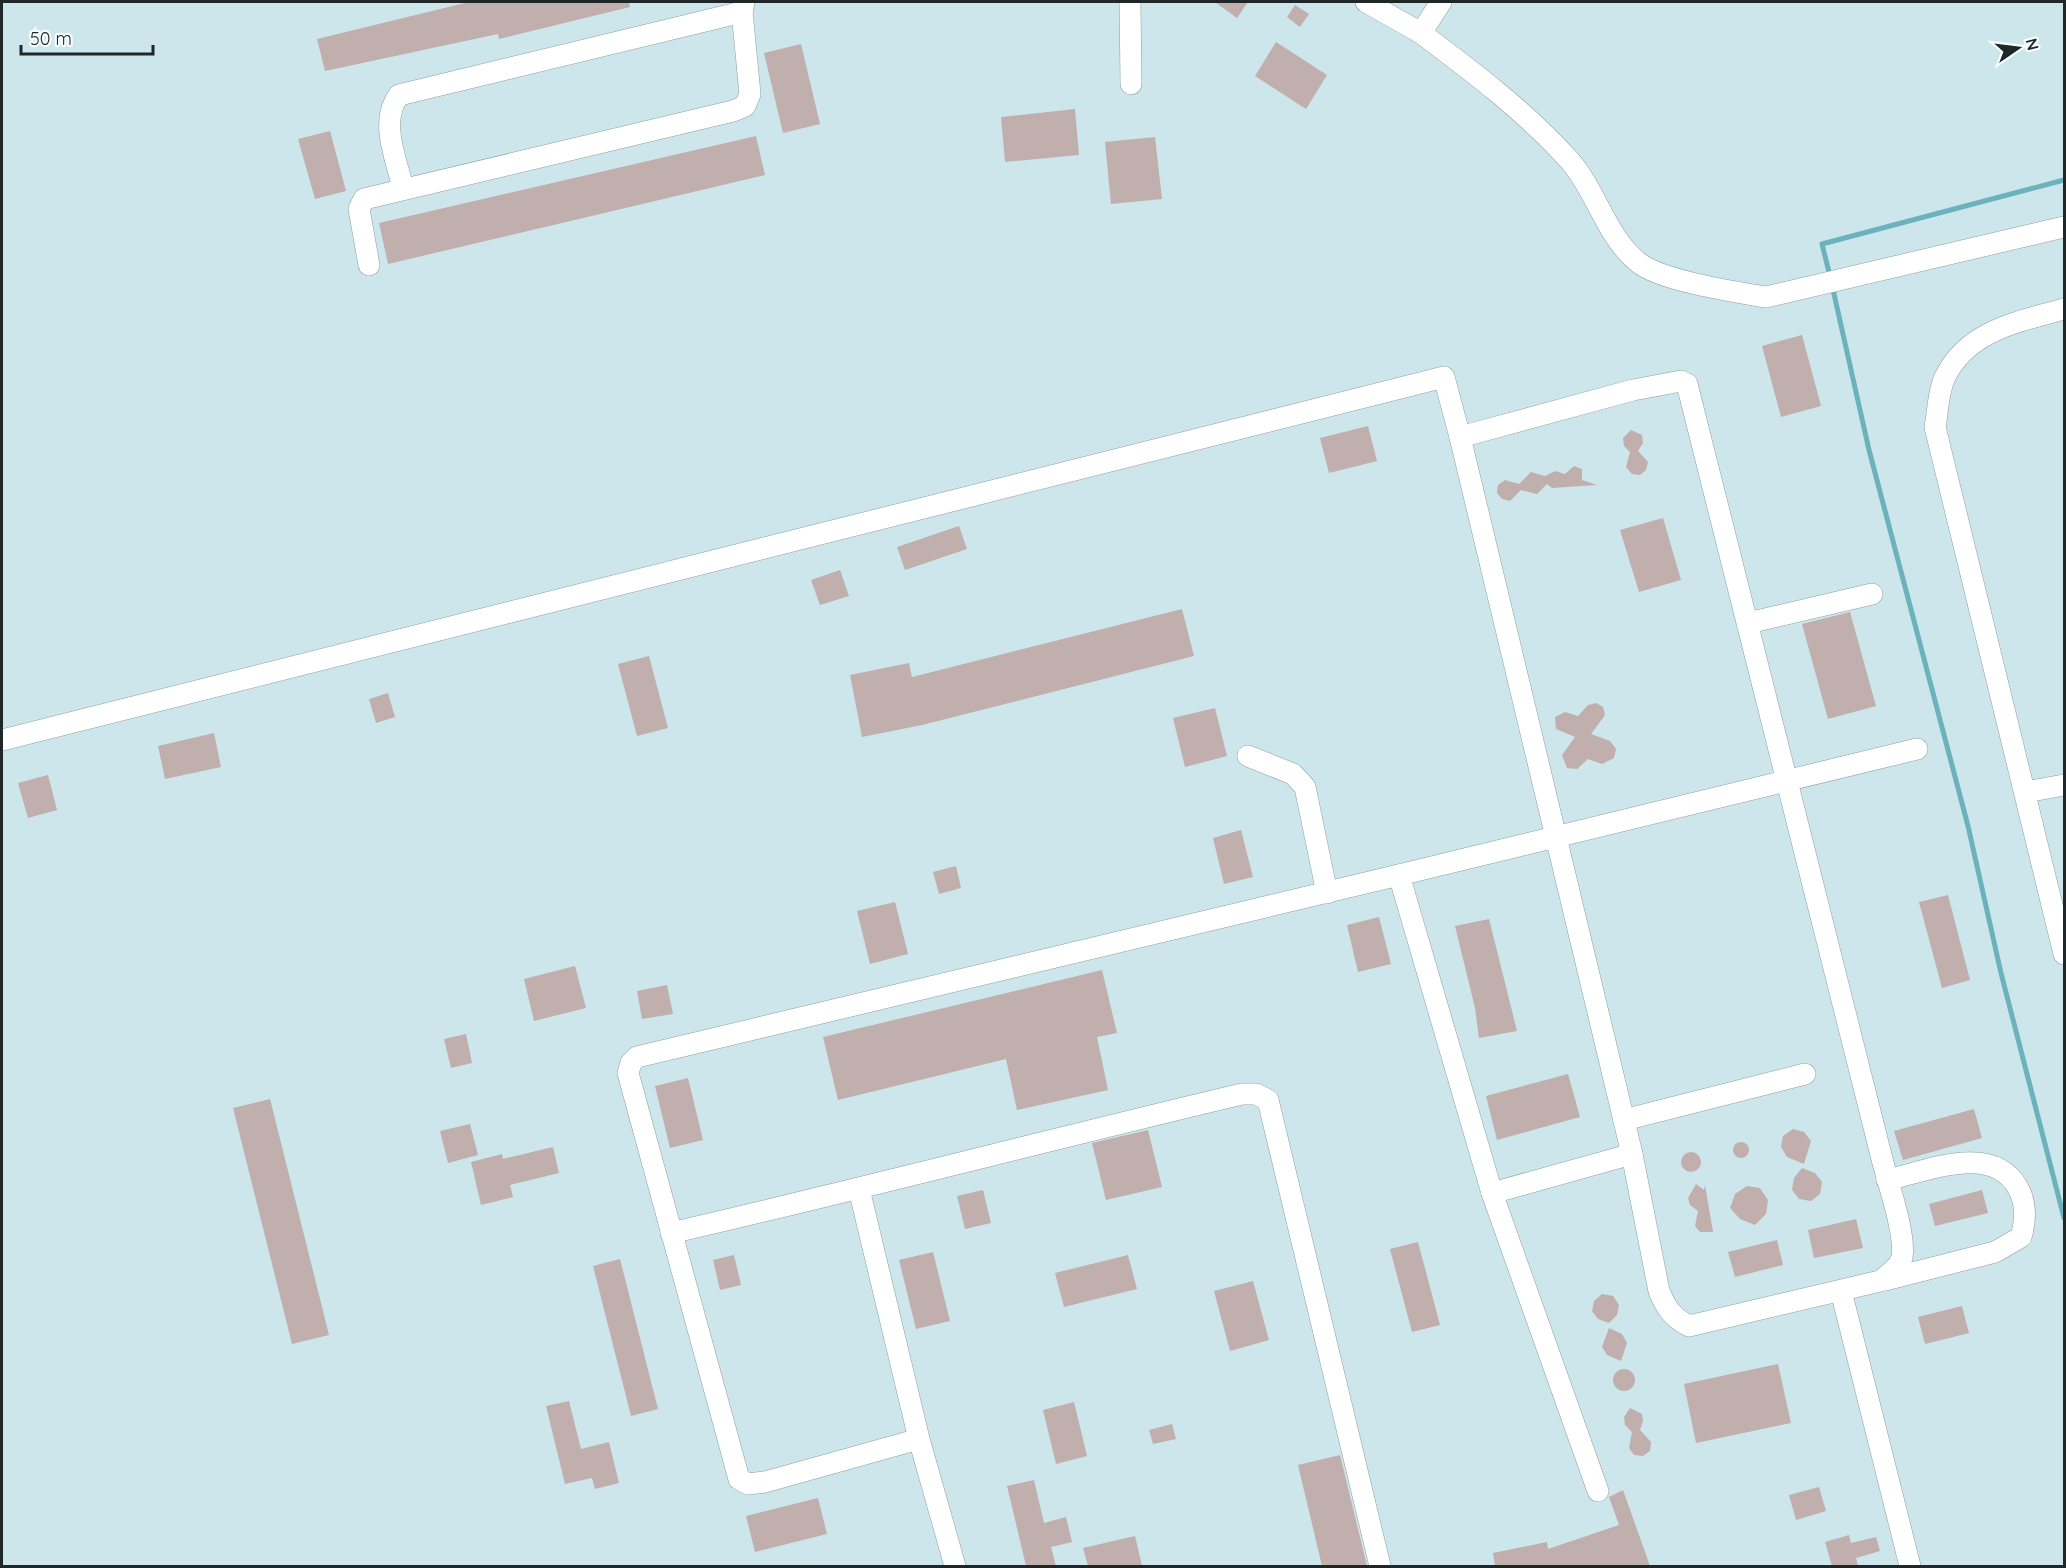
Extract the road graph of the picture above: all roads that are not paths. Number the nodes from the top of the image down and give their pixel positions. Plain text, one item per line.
1 (1130, 2) edge
2 (1366, 2) edge
3 (1441, 2) edge
4 (743, 7) edge
5 (1421, 33) junction
6 (1131, 84) dead end
7 (403, 188) junction
8 (2064, 226) edge
9 (369, 265) dead end
10 (2064, 309) edge
11 (1460, 437) junction
12 (1872, 594) dead end
13 (1748, 623) junction
14 (2, 740) edge
15 (1917, 749) dead end
16 (1248, 756) dead end
17 (1786, 782) junction
18 (2064, 785) edge
19 (2026, 792) junction
20 (1554, 837) junction
21 (1399, 875) junction
22 (1327, 893) junction
23 (2064, 954) edge
24 (1805, 1074) dead end
25 (1624, 1120) junction
26 (1632, 1154) junction
27 (1887, 1180) junction
28 (859, 1189) junction
29 (1492, 1193) junction
30 (672, 1233) junction
31 (1880, 1281) junction
32 (1841, 1291) junction
33 (919, 1439) junction
34 (1598, 1491) dead end
35 (955, 1566) edge
36 (1380, 1566) edge
37 (1910, 1566) edge

1 - 6 lane
2 - 5 lane
3 - 5 lane
4 - 7 lane
4 - 7 lane
5 - 8 lane
7 - 9 lane
10 - 19 lane
11 - 13 lane
11 - 14 lane
11 - 20 lane
12 - 13 lane
13 - 17 lane
15 - 17 lane
16 - 22 lane
17 - 20 lane
17 - 27 lane
18 - 19 lane
19 - 23 lane
20 - 21 lane
20 - 25 lane
21 - 22 lane
21 - 29 lane
22 - 30 lane
24 - 25 lane
25 - 26 lane
26 - 29 lane
26 - 32 lane
27 - 31 lane
27 - 31 lane
28 - 30 lane
28 - 33 lane
28 - 36 lane
29 - 34 lane
30 - 33 lane
31 - 32 lane
32 - 37 lane
33 - 35 lane

